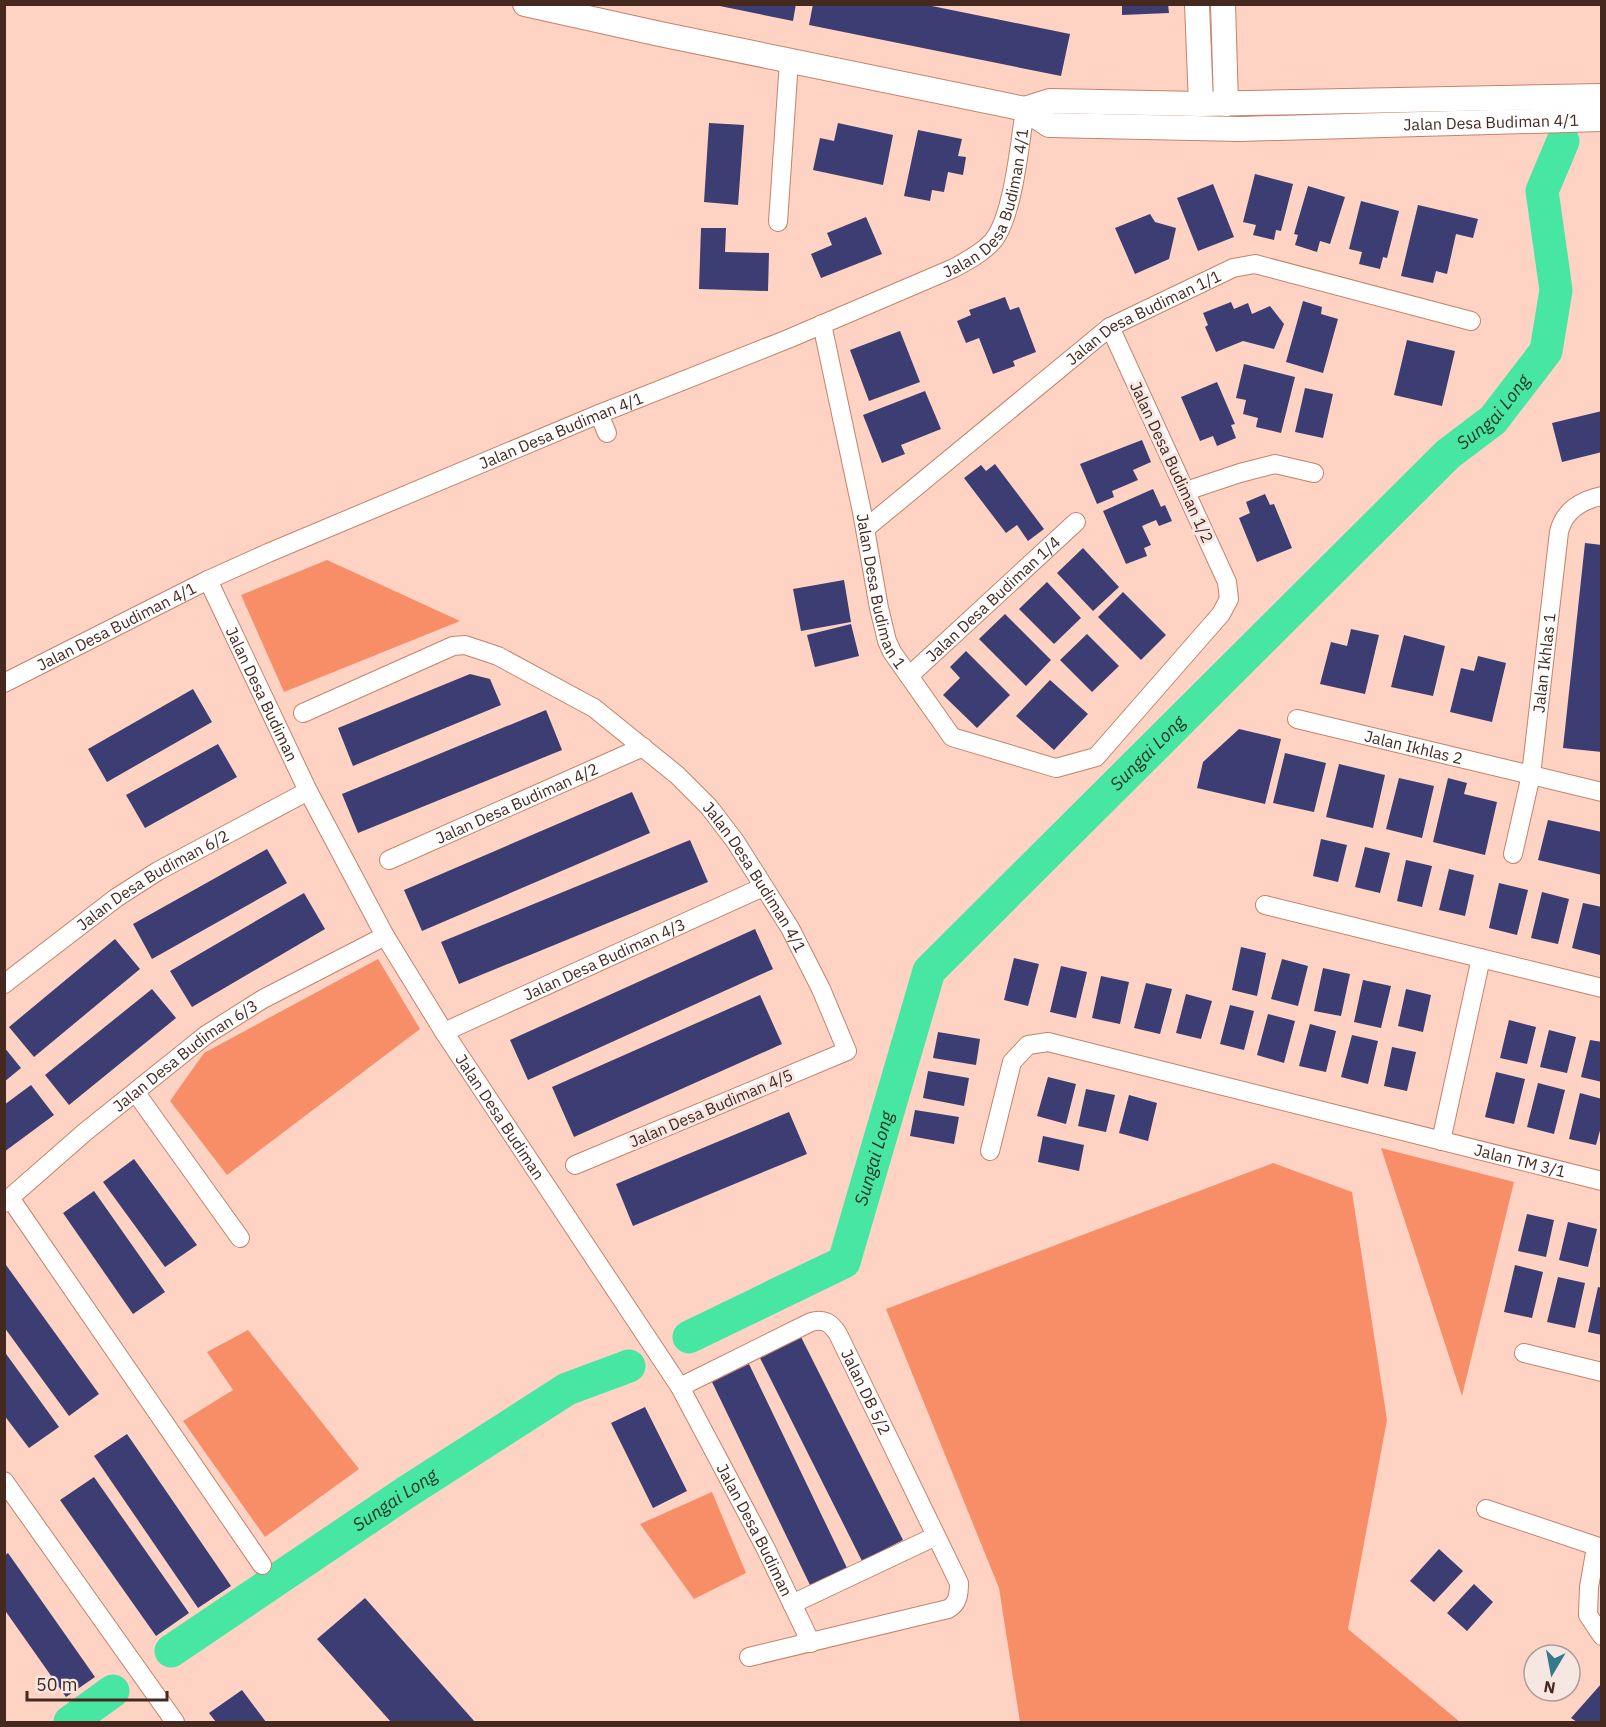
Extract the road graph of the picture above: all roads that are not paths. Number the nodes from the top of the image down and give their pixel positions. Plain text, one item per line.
1 (525, 4) edge
2 (1197, 4) edge
3 (1223, 4) edge
4 (1199, 44) junction
5 (1224, 52) junction
6 (789, 61) junction
7 (1602, 96) edge
8 (1151, 103) junction
9 (1280, 103) junction
10 (1025, 109) junction
11 (1209, 113) junction
12 (1602, 119) edge
13 (778, 222) dead end
14 (1471, 321) dead end
15 (822, 324) junction
16 (1110, 327) junction
17 (599, 414) junction
18 (607, 434) dead end
19 (1314, 473) dead end
20 (1186, 491) junction
21 (1602, 496) edge
22 (1076, 522) dead end
23 (866, 528) junction
24 (208, 580) junction
25 (909, 676) junction
26 (4, 683) edge
27 (303, 712) dead end
28 (1297, 719) dead end
29 (643, 747) junction
30 (1056, 768) joint
31 (1531, 775) junction
32 (308, 791) junction
33 (1602, 792) edge
34 (1513, 854) dead end
35 (389, 860) dead end
36 (763, 887) junction
37 (1265, 905) dead end
38 (385, 936) junction
39 (1481, 958) junction
40 (4, 984) edge
41 (1602, 988) edge
42 (444, 1032) junction
43 (847, 1051) joint
44 (136, 1093) junction
45 (1441, 1141) junction
46 (990, 1151) dead end
47 (575, 1165) dead end
48 (1602, 1181) edge
49 (7, 1201) edge
50 (240, 1238) dead end
51 (1524, 1353) dead end
52 (1602, 1372) edge
53 (680, 1387) junction
54 (4, 1481) edge
55 (1486, 1509) dead end
56 (936, 1536) junction
57 (1599, 1547) edge
58 (262, 1565) dead end
59 (792, 1604) junction
60 (1602, 1636) edge
61 (811, 1643) junction
62 (749, 1657) dead end
63 (176, 1722) edge

1 - 6 street, Jalan Desa Budiman 4/1
2 - 4 street
3 - 5 street
4 - 8 street
4 - 11 street
5 - 9 street
5 - 11 street
6 - 10 street, Jalan Desa Budiman 4/1
6 - 13 street
7 - 9 street, Jalan Desa Budiman 4/1
8 - 10 street, Jalan Desa Budiman 4/1
8 - 11 street, Jalan Desa Budiman 4/1
9 - 11 street, Jalan Desa Budiman 4/1
10 - 11 street, Jalan Desa Budiman 4/1
10 - 15 street, Jalan Desa Budiman 4/1
11 - 12 street, Jalan Desa Budiman 4/1
14 - 16 street, Jalan Desa Budiman 1/1
15 - 17 street, Jalan Desa Budiman 4/1
15 - 23 street, Jalan Desa Budiman 1
16 - 20 street, Jalan Desa Budiman 1/2
16 - 23 street, Jalan Desa Budiman 1/1
17 - 18 street
17 - 24 street, Jalan Desa Budiman 4/1
19 - 20 street
20 - 30 street, Jalan Desa Budiman 1/2
21 - 31 street, Jalan Ikhlas 1
22 - 25 street, Jalan Desa Budiman 1/4
23 - 25 street, Jalan Desa Budiman 1
24 - 26 street, Jalan Desa Budiman 4/1
24 - 32 street, Jalan Desa Budiman
25 - 30 street, Jalan Desa Budiman 1
27 - 29 street, Jalan Desa Budiman 4/1
28 - 31 street, Jalan Ikhlas 2
29 - 35 street, Jalan Desa Budiman 4/2
29 - 36 street, Jalan Desa Budiman 4/1
31 - 33 street, Jalan Ikhlas 2
31 - 34 street, Jalan Ikhlas 1
32 - 38 street, Jalan Desa Budiman
32 - 40 street, Jalan Desa Budiman 6/2
36 - 42 street, Jalan Desa Budiman 4/3
36 - 43 street, Jalan Desa Budiman 4/1
37 - 39 street
38 - 42 street, Jalan Desa Budiman
38 - 44 street, Jalan Desa Budiman 6/3
39 - 41 street
39 - 45 street
42 - 53 street, Jalan Desa Budiman
43 - 47 street, Jalan Desa Budiman 4/5
44 - 49 street, Jalan Desa Budiman 6/3
44 - 50 street
45 - 46 street, Jalan TM 3/1
45 - 48 street, Jalan TM 3/1
49 - 58 street
51 - 52 street
53 - 56 street, Jalan DB 5/2
53 - 59 street, Jalan Desa Budiman
54 - 63 street
55 - 57 street
56 - 59 street
56 - 61 street, Jalan DB 5/2
57 - 60 street
59 - 61 street, Jalan Desa Budiman
61 - 62 street

